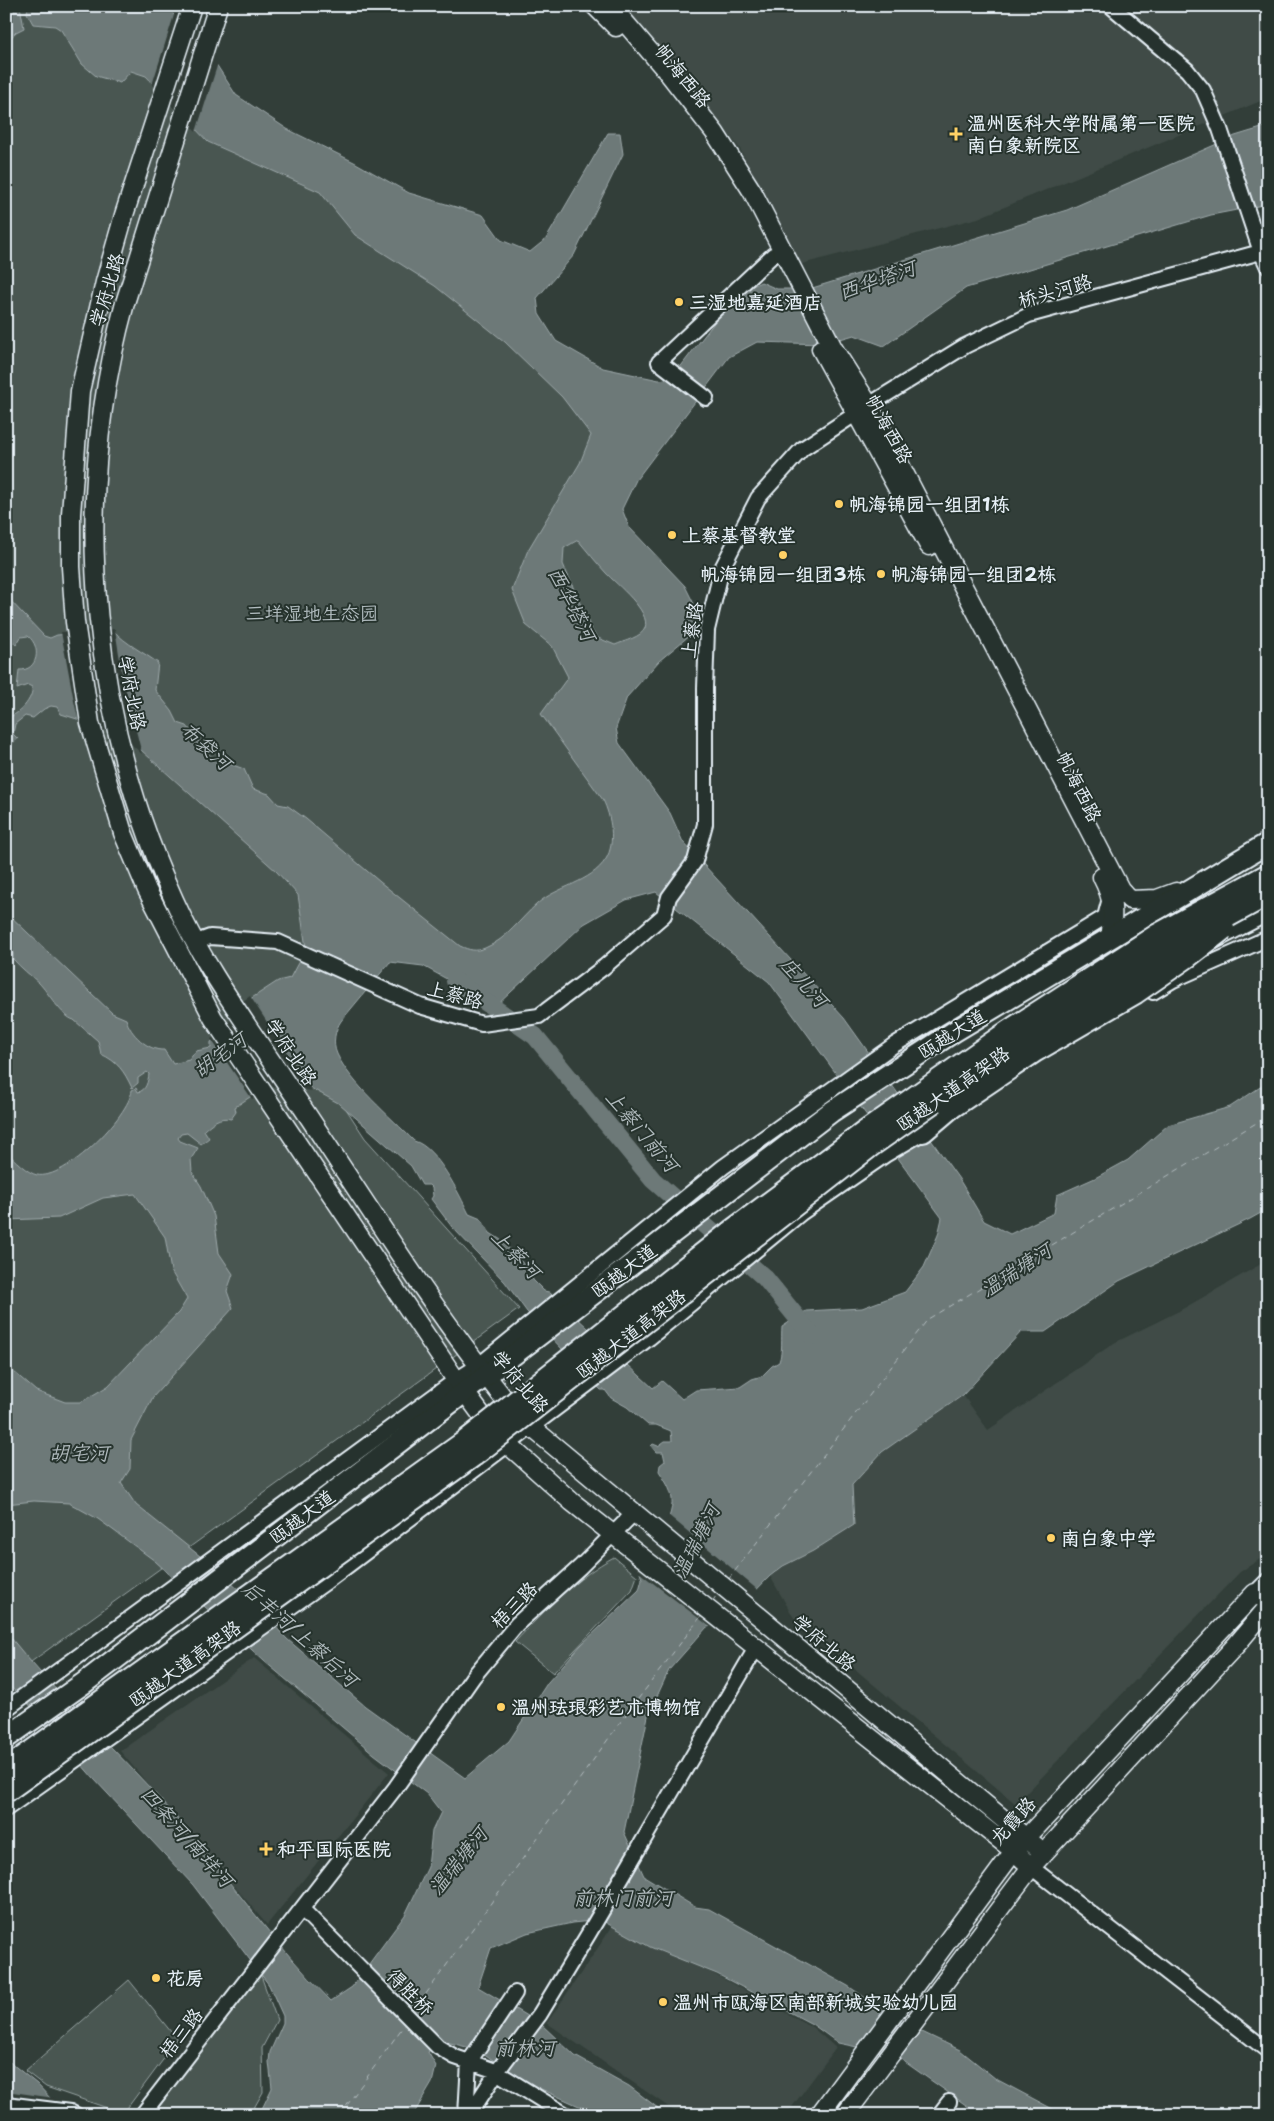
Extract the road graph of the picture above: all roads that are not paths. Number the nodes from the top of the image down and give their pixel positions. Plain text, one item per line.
1 (192, 6) edge
2 (218, 6) edge
3 (595, 6) edge
4 (611, 6) edge
5 (1111, 6) edge
6 (1264, 251) edge
7 (778, 254) junction
8 (1268, 267) edge
9 (706, 398) dead end
10 (862, 409) junction
11 (1268, 843) edge
12 (1242, 860) junction
13 (1268, 874) edge
14 (1116, 892) junction
15 (1268, 895) edge
16 (1268, 910) edge
17 (1110, 938) junction
18 (1268, 938) edge
19 (196, 942) junction
20 (1021, 1052) junction
21 (991, 1092) junction
22 (842, 1094) junction
23 (923, 1132) junction
24 (880, 1148) junction
25 (482, 1371) junction
26 (460, 1386) junction
27 (524, 1422) junction
28 (501, 1439) junction
29 (640, 1518) junction
30 (612, 1534) junction
31 (226, 1563) junction
32 (1268, 1580) edge
33 (1255, 1593) junction
34 (178, 1598) junction
35 (1268, 1606) edge
36 (756, 1648) junction
37 (81, 1679) junction
38 (8, 1708) edge
39 (104, 1728) junction
40 (6, 1730) edge
41 (6, 1738) edge
42 (56, 1762) junction
43 (6, 1769) edge
44 (6, 1786) edge
45 (6, 1792) edge
46 (6, 1809) edge
47 (1026, 1838) junction
48 (1014, 1851) junction
49 (1044, 1853) junction
50 (1032, 1867) junction
51 (302, 1909) junction
52 (515, 1993) dead end
53 (1268, 2051) edge
54 (469, 2062) junction
55 (498, 2071) junction
56 (949, 2102) dead end
57 (6, 2104) edge
58 (76, 2115) edge
59 (142, 2115) edge
60 (467, 2115) edge
61 (566, 2115) edge
62 (819, 2115) edge
63 (845, 2115) edge
64 (939, 2115) edge

1 - 26 main road, 学府北路
2 - 19 main road, 学府北路
3 - 7 main road, 帆海西路
4 - 7 main road, 帆海西路
5 - 6 street
6 - 8 street
6 - 10 street, 桥头河路
7 - 9 street
7 - 10 main road, 帆海西路
10 - 14 main road, 帆海西路
10 - 19 street, 上蔡路
11 - 12 highway, 瓯越大道
12 - 14 main road
12 - 17 highway, 瓯越大道
13 - 43 highway, 瓯越大道高架路, bridge
14 - 17 main road
14 - 22 street
15 - 23 highway, bridge
15 - 45 highway, 瓯越大道高架路, bridge
16 - 20 highway
17 - 22 highway, 瓯越大道
18 - 21 street
19 - 25 main road, 学府北路
20 - 21 street
20 - 24 highway, bridge
21 - 23 street
22 - 25 highway, 瓯越大道
22 - 25 street
23 - 24 street
24 - 27 street
24 - 27 highway
25 - 26 highway, 瓯越大道
25 - 27 main road, 学府北路
26 - 28 main road, 学府北路
26 - 31 street
26 - 31 highway, 瓯越大道
27 - 28 highway
27 - 29 main road, 学府北路
28 - 30 main road, 学府北路
28 - 39 highway
28 - 39 street
29 - 30 street, 梧三路
29 - 47 main road, 学府北路
30 - 36 main road, 学府北路
30 - 51 street, 梧三路
31 - 34 highway, 瓯越大道
32 - 33 street, 龙霞路
33 - 35 street
33 - 47 main road, 龙霞路
34 - 37 highway, 瓯越大道
34 - 38 street
35 - 49 main road
36 - 48 main road, 学府北路
36 - 55 street
37 - 40 highway
37 - 41 highway, 瓯越大道
39 - 42 highway
42 - 44 highway
42 - 46 street
47 - 48 main road, 龙霞路
47 - 49 main road, 学府北路
48 - 50 main road, 学府北路
48 - 62 main road, 龙霞路
49 - 50 main road
50 - 53 street
50 - 63 main road
51 - 54 street, 得胜桥
51 - 59 street, 梧三路
52 - 54 street
54 - 55 street
54 - 60 street
55 - 60 street
55 - 61 street
56 - 64 street
57 - 58 street

